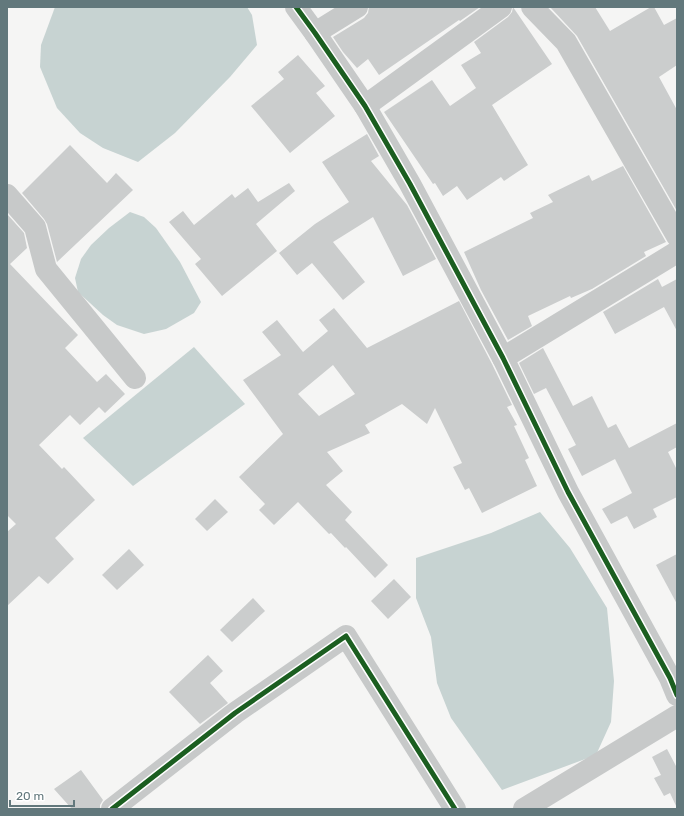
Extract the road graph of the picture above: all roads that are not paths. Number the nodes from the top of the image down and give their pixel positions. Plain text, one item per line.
1 (296, 7) edge
2 (357, 7) edge
3 (501, 7) edge
4 (532, 7) edge
5 (315, 33) junction
6 (365, 106) junction
7 (7, 195) edge
8 (677, 236) edge
9 (677, 252) edge
10 (503, 358) junction
11 (135, 378) dead end
12 (677, 695) edge
13 (677, 716) edge
14 (112, 809) edge
15 (455, 809) edge
16 (524, 809) edge

1 - 5 street
2 - 5 street
3 - 6 street
4 - 8 street
5 - 6 street
6 - 10 street
7 - 11 street
9 - 10 street
10 - 12 street
13 - 16 street
14 - 15 street

